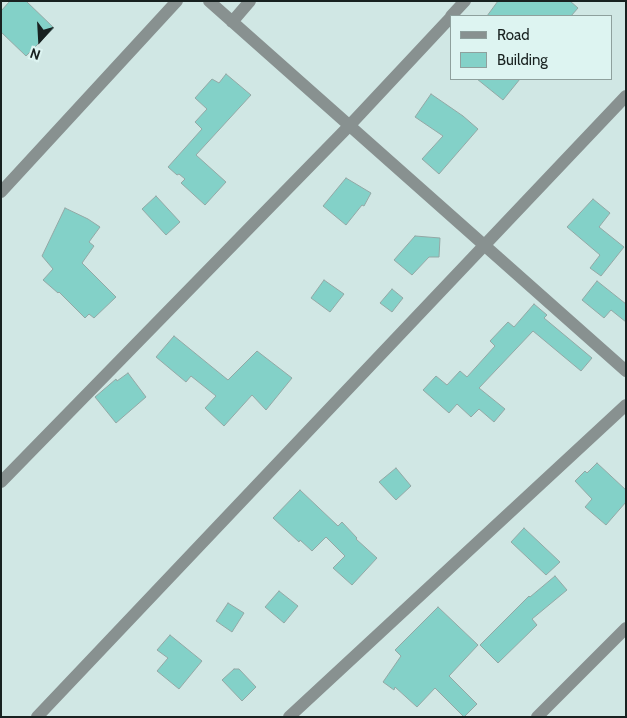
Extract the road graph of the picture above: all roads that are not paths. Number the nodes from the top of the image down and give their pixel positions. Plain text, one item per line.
1 (177, 1) edge
2 (209, 1) edge
3 (250, 1) edge
4 (465, 1) edge
5 (453, 15) edge
6 (450, 18) edge
7 (232, 22) junction
8 (626, 96) edge
9 (349, 126) junction
10 (1, 192) edge
11 (484, 245) junction
12 (626, 371) edge
13 (626, 405) edge
14 (1, 482) edge
15 (626, 628) edge
16 (37, 717) edge
17 (289, 717) edge
18 (536, 717) edge

1 - 10 street
2 - 7 street
3 - 7 street
4 - 5 street
6 - 9 street
7 - 9 street
8 - 11 street
9 - 11 street
9 - 14 street
11 - 12 street
11 - 16 street
13 - 17 street
15 - 18 street

